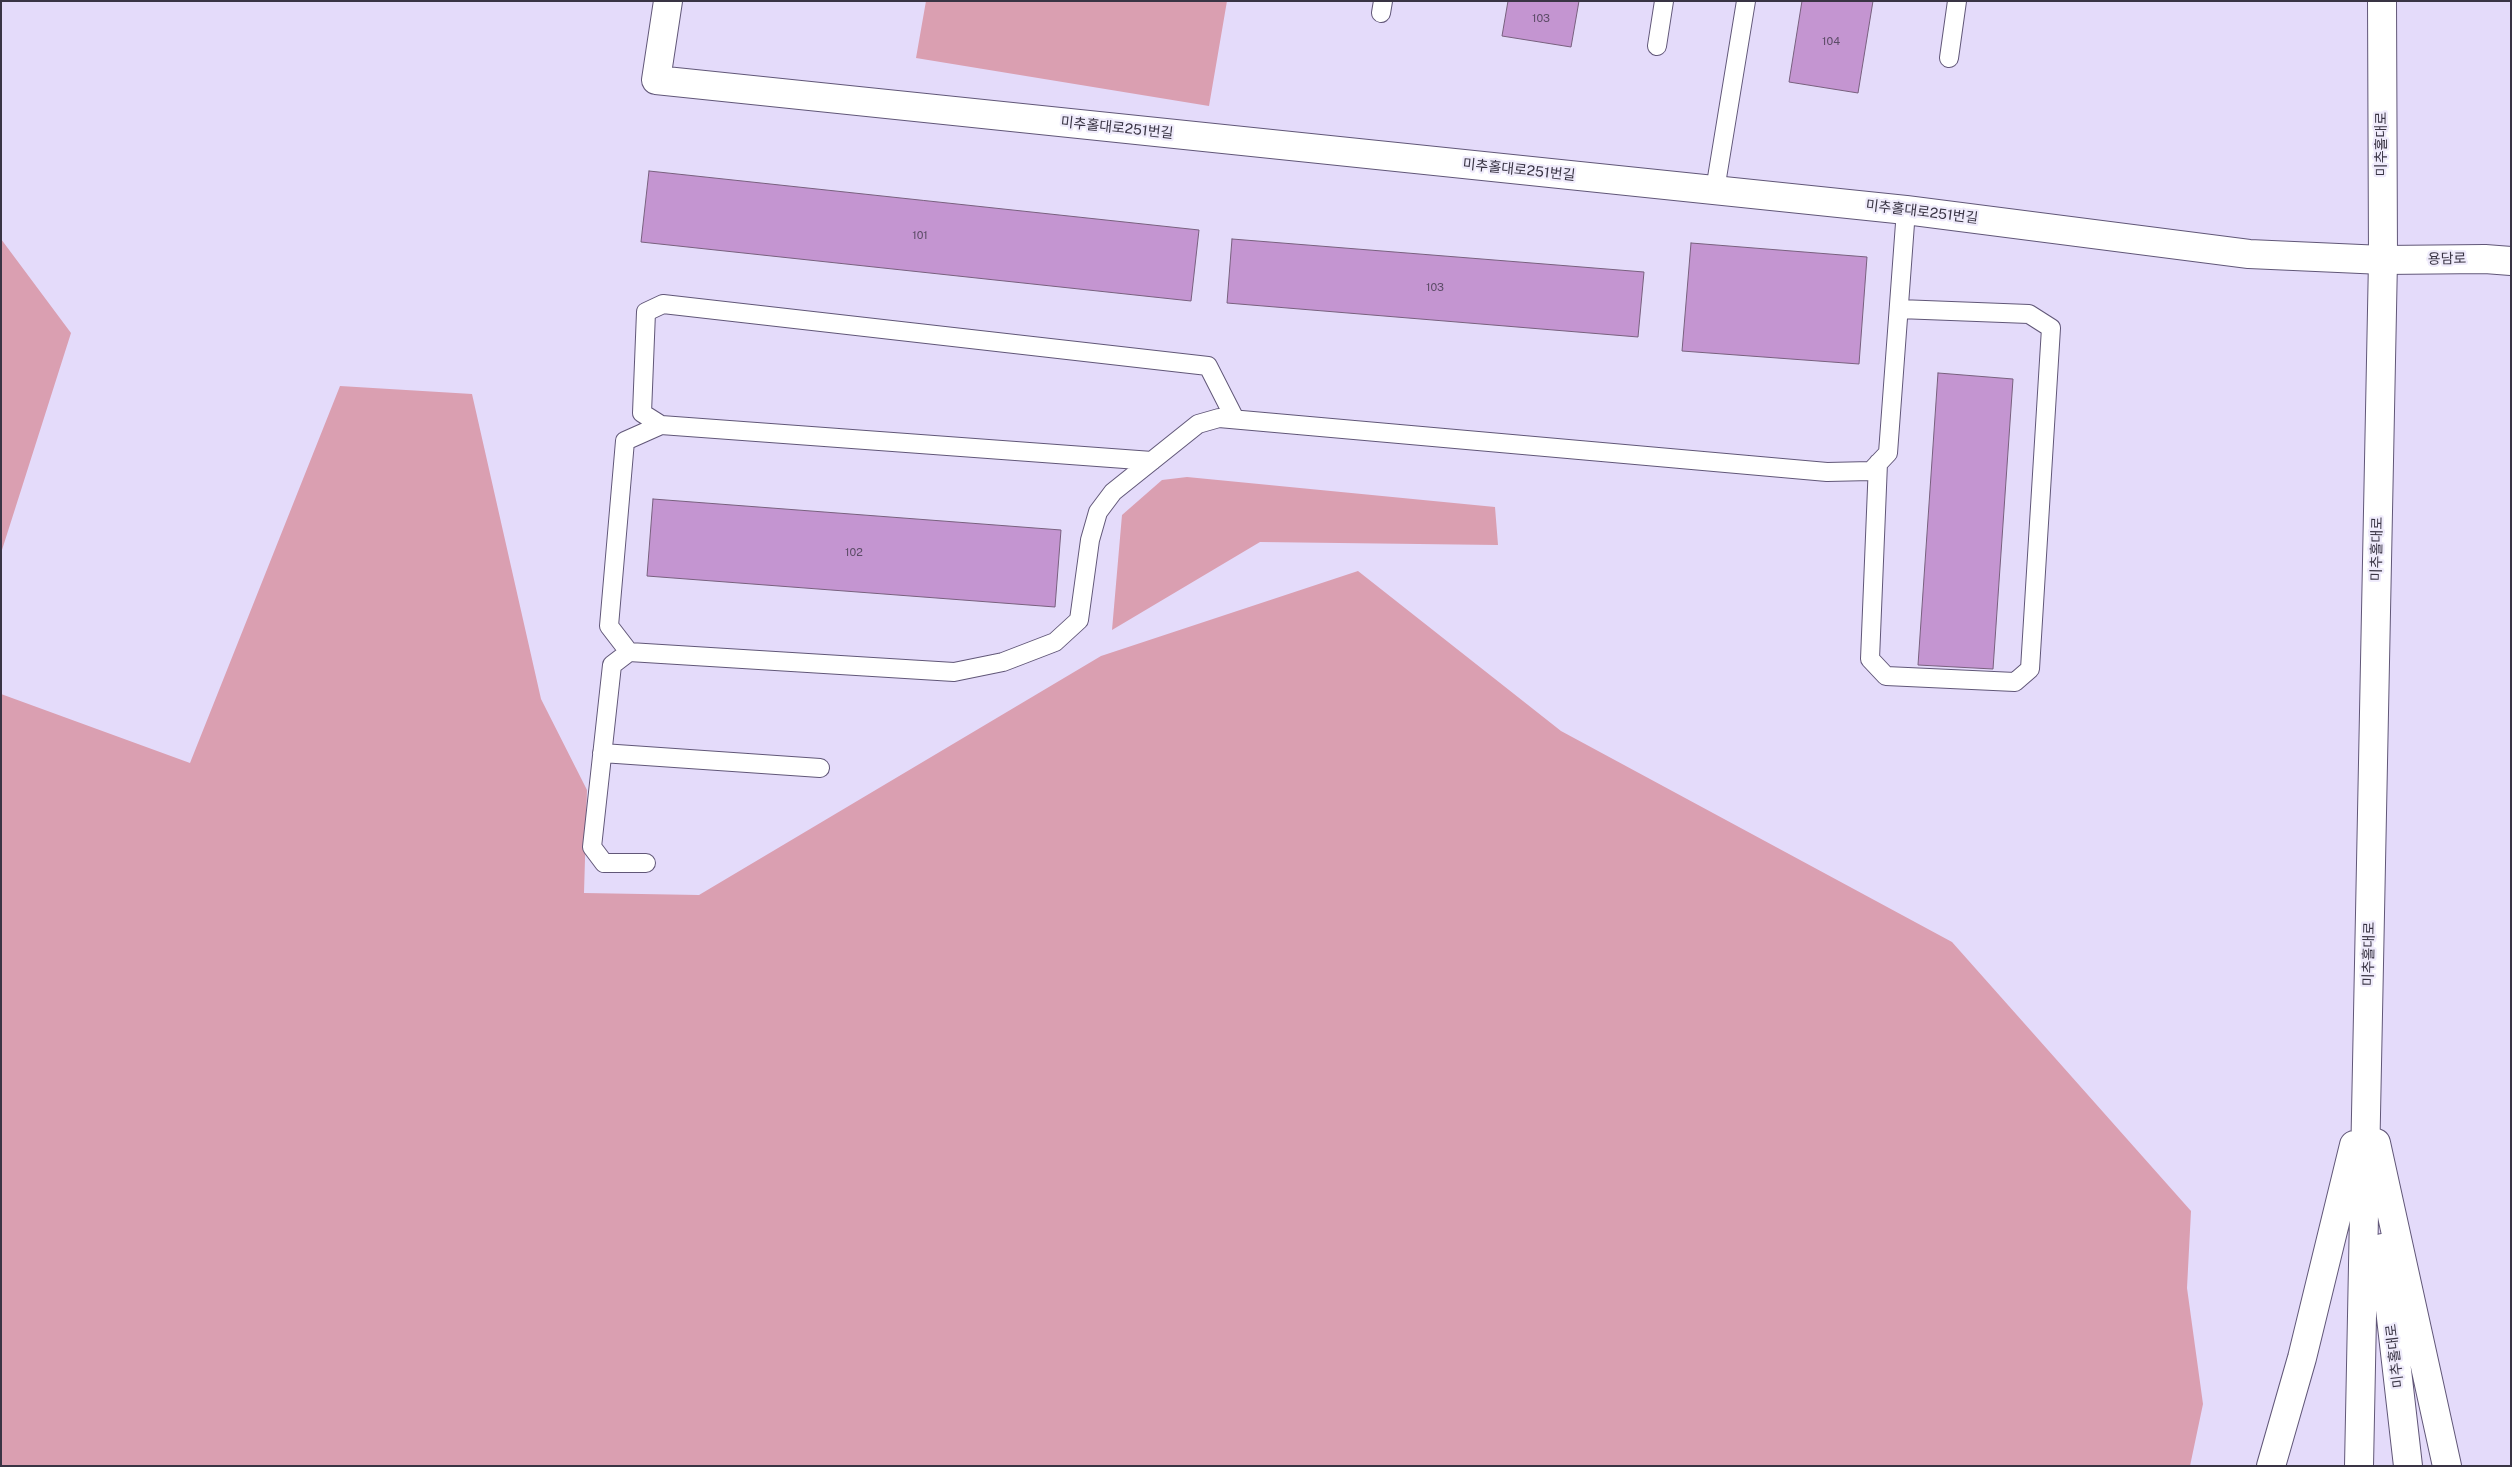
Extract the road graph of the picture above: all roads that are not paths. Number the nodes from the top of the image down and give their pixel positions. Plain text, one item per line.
1 (668, 1) edge
2 (1664, 1) edge
3 (1746, 1) edge
4 (1956, 1) edge
5 (2382, 1) edge
6 (1657, 46) dead end
7 (1948, 58) dead end
8 (1715, 190) junction
9 (1906, 210) junction
10 (2383, 260) junction
11 (2511, 261) edge
12 (1899, 309) junction
13 (1235, 419) junction
14 (661, 425) junction
15 (1152, 461) junction
16 (1878, 463) junction
17 (630, 652) junction
18 (602, 753) junction
19 (820, 768) dead end
20 (646, 863) dead end
21 (2366, 1098) junction
22 (2271, 1466) edge
23 (2359, 1466) edge
24 (2408, 1466) edge
25 (2447, 1466) edge

1 - 8 main road, 미추홀대로251번길
2 - 6 lane
3 - 8 lane
4 - 7 lane
5 - 10 main road, 미추홀대로
8 - 9 main road, 미추홀대로251번길
9 - 10 main road, 미추홀대로251번길
9 - 12 lane
10 - 11 main road, 용담로
10 - 21 main road, 미추홀대로
12 - 16 lane
12 - 16 lane
13 - 14 lane
13 - 15 lane
13 - 16 lane
14 - 15 lane
14 - 17 lane
15 - 17 lane
17 - 18 lane
18 - 19 lane
18 - 20 lane
21 - 22 main road
21 - 23 main road, 미추홀대로
21 - 24 main road, 미추홀대로
21 - 25 main road

